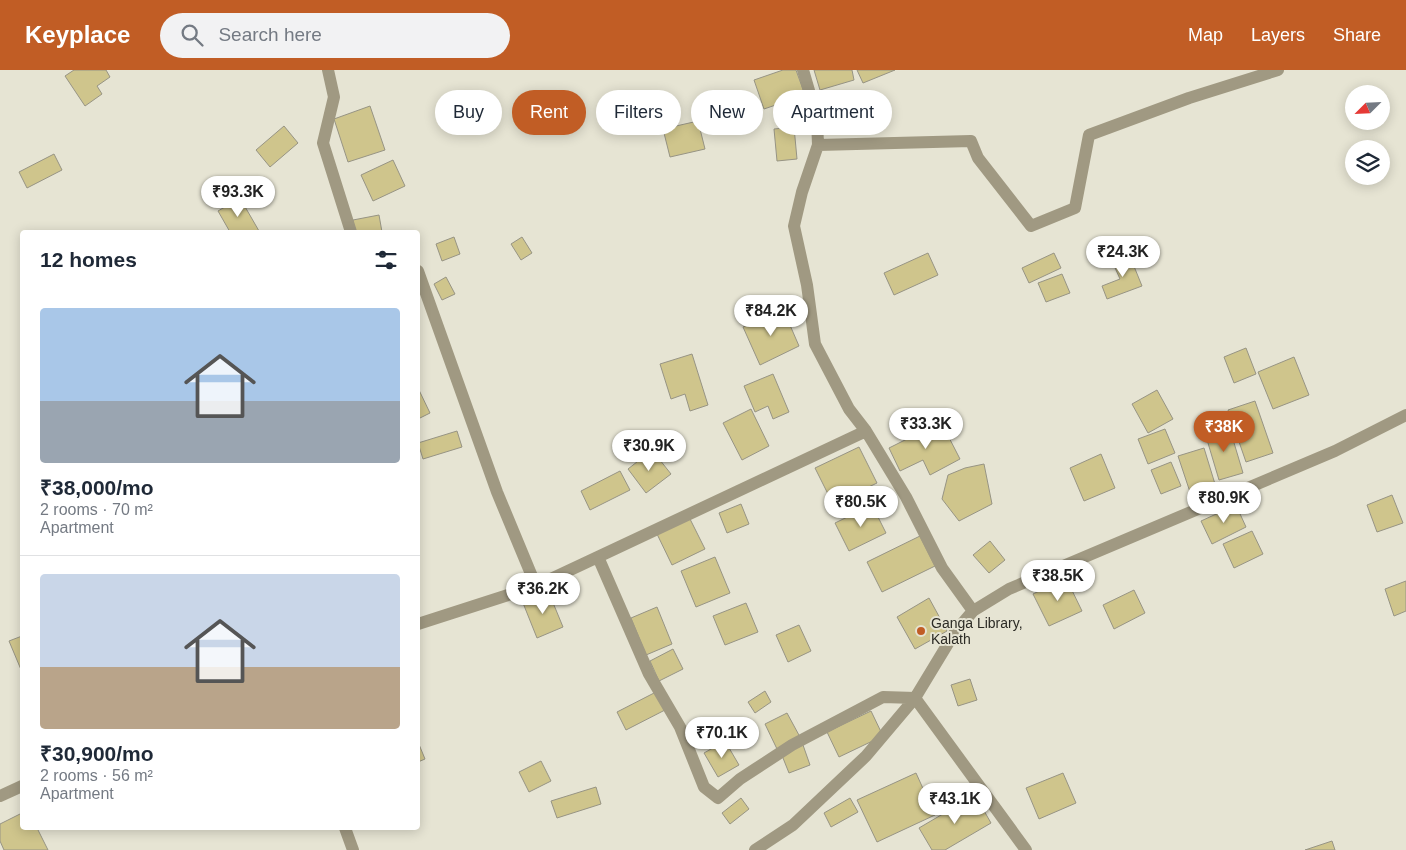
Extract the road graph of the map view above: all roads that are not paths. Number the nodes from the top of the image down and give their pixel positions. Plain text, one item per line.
1 (328, 70) edge
2 (803, 70) edge
3 (1278, 70) edge
4 (818, 145) junction
5 (350, 230) edge
6 (420, 277) edge
7 (1406, 415) edge
8 (866, 431) junction
9 (598, 557) junction
10 (536, 586) junction
11 (973, 611) junction
12 (420, 623) edge
13 (916, 698) junction
14 (20, 787) edge
15 (0, 796) edge
16 (346, 830) edge
17 (353, 850) edge
18 (755, 850) edge
19 (1026, 850) edge

1 - 5 street
2 - 4 street
3 - 4 street
4 - 8 street
6 - 10 street
7 - 11 street
8 - 9 street
8 - 11 street
9 - 10 street
9 - 13 street
10 - 12 street
11 - 13 street
13 - 18 street
13 - 19 street
14 - 15 street
16 - 17 street

